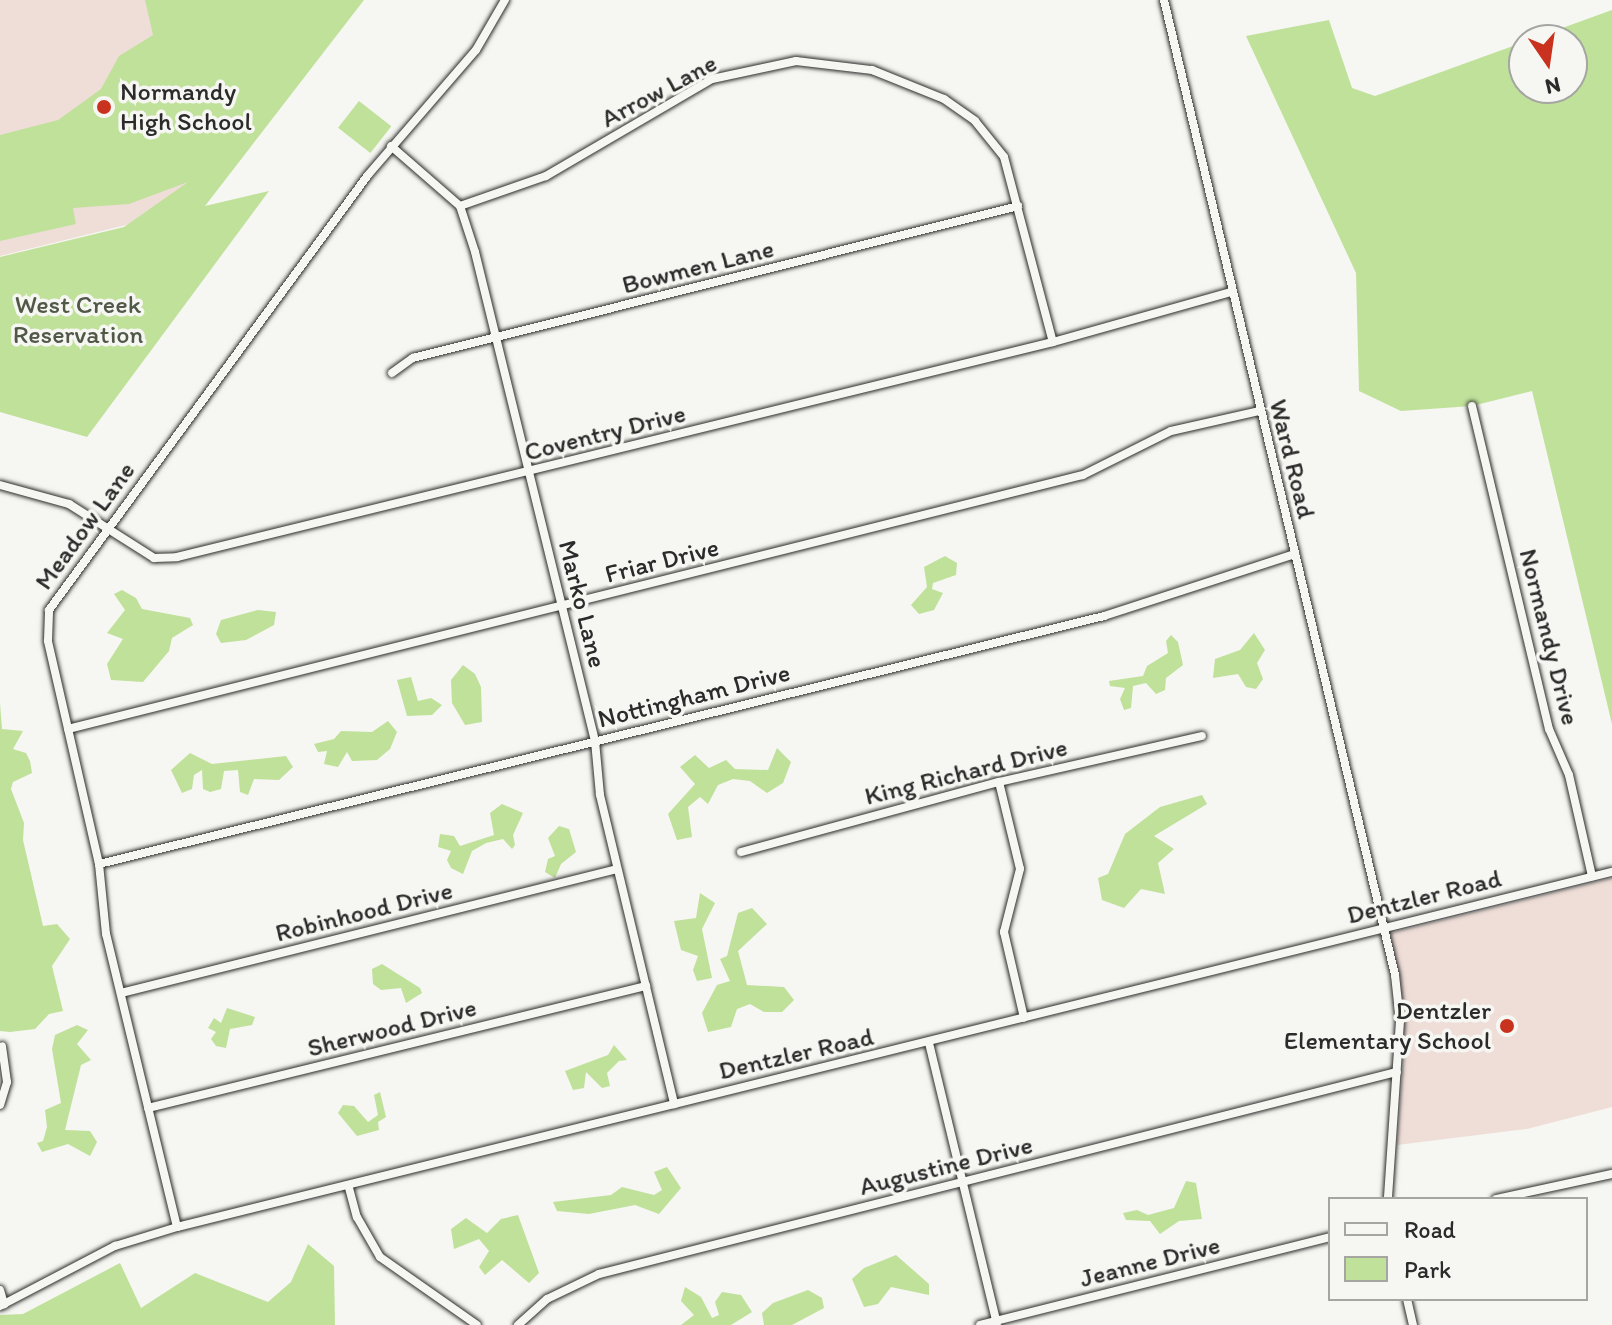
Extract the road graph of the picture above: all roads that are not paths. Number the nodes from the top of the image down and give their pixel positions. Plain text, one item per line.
1 (505, 0) edge
2 (1164, 0) edge
3 (391, 146) junction
4 (460, 206) junction
5 (1018, 206) junction
6 (1231, 292) junction
7 (496, 339) junction
8 (1053, 342) junction
9 (392, 373) dead end
10 (1472, 406) dead end
11 (1259, 411) junction
12 (529, 473) junction
13 (0, 485) edge
14 (105, 531) junction
15 (1295, 554) junction
16 (563, 607) junction
17 (68, 729) junction
18 (1202, 736) dead end
19 (595, 741) junction
20 (999, 782) junction
21 (741, 852) dead end
22 (99, 864) junction
23 (617, 869) junction
24 (1612, 872) edge
25 (1592, 876) junction
26 (1384, 927) junction
27 (646, 986) junction
28 (121, 993) junction
29 (1024, 1018) junction
30 (929, 1043) junction
31 (2, 1046) edge
32 (1397, 1072) junction
33 (674, 1104) junction
34 (0, 1105) edge
35 (148, 1108) junction
36 (1612, 1174) edge
37 (963, 1182) junction
38 (349, 1188) junction
39 (1388, 1197) edge
40 (1505, 1197) edge
41 (177, 1227) junction
42 (1328, 1238) edge
43 (0, 1290) edge
44 (1407, 1301) edge
45 (2, 1305) edge
46 (997, 1323) edge
47 (477, 1325) edge
48 (518, 1325) edge
49 (980, 1325) edge
50 (1413, 1325) edge

1 - 3 street, Meadow Lane
2 - 6 street, Ward Road
3 - 4 street
3 - 14 street, Meadow Lane
4 - 5 street, Arrow Lane
4 - 7 street, Marko Lane
5 - 7 street, Bowmen Lane
5 - 8 street, Arrow Lane
6 - 8 street, Coventry Drive
6 - 11 street, Ward Road
7 - 9 street, Bowmen Lane
7 - 12 street, Marko Lane
8 - 12 street, Coventry Drive
10 - 25 street, Normandy Drive
11 - 15 street, Ward Road
11 - 16 street, Friar Drive
12 - 14 street, Coventry Drive
12 - 16 street, Marko Lane
13 - 14 street, Coventry Drive
14 - 17 street, Meadow Lane
15 - 19 street, Nottingham Drive
15 - 26 street, Ward Road
16 - 17 street, Friar Drive
16 - 19 street, Marko Lane
17 - 22 street, Meadow Lane
18 - 20 street, King Richard Drive
19 - 22 street, Nottingham Drive
19 - 23 street, Marko Lane
20 - 21 street, King Richard Drive
20 - 29 street
22 - 28 street, Meadow Lane
23 - 27 street, Marko Lane
23 - 28 street, Robinhood Drive
24 - 25 street, Dentzler Road
25 - 26 street, Dentzler Road
26 - 29 street, Dentzler Road
26 - 32 street, Ward Road
27 - 33 street, Marko Lane
27 - 35 street, Sherwood Drive
28 - 35 street, Meadow Lane
29 - 30 street, Dentzler Road
30 - 33 street, Dentzler Road
30 - 37 street
31 - 34 street
32 - 37 street, Augustine Drive
32 - 39 street, Ward Road
33 - 38 street, Dentzler Road
35 - 41 street, Meadow Lane
36 - 40 street
37 - 46 street
37 - 48 street, Augustine Drive
38 - 41 street, Dentzler Road
38 - 47 street
41 - 45 street, Dentzler Road
42 - 46 street, Jeanne Drive
43 - 45 street
44 - 50 street
46 - 49 street, Jeanne Drive

